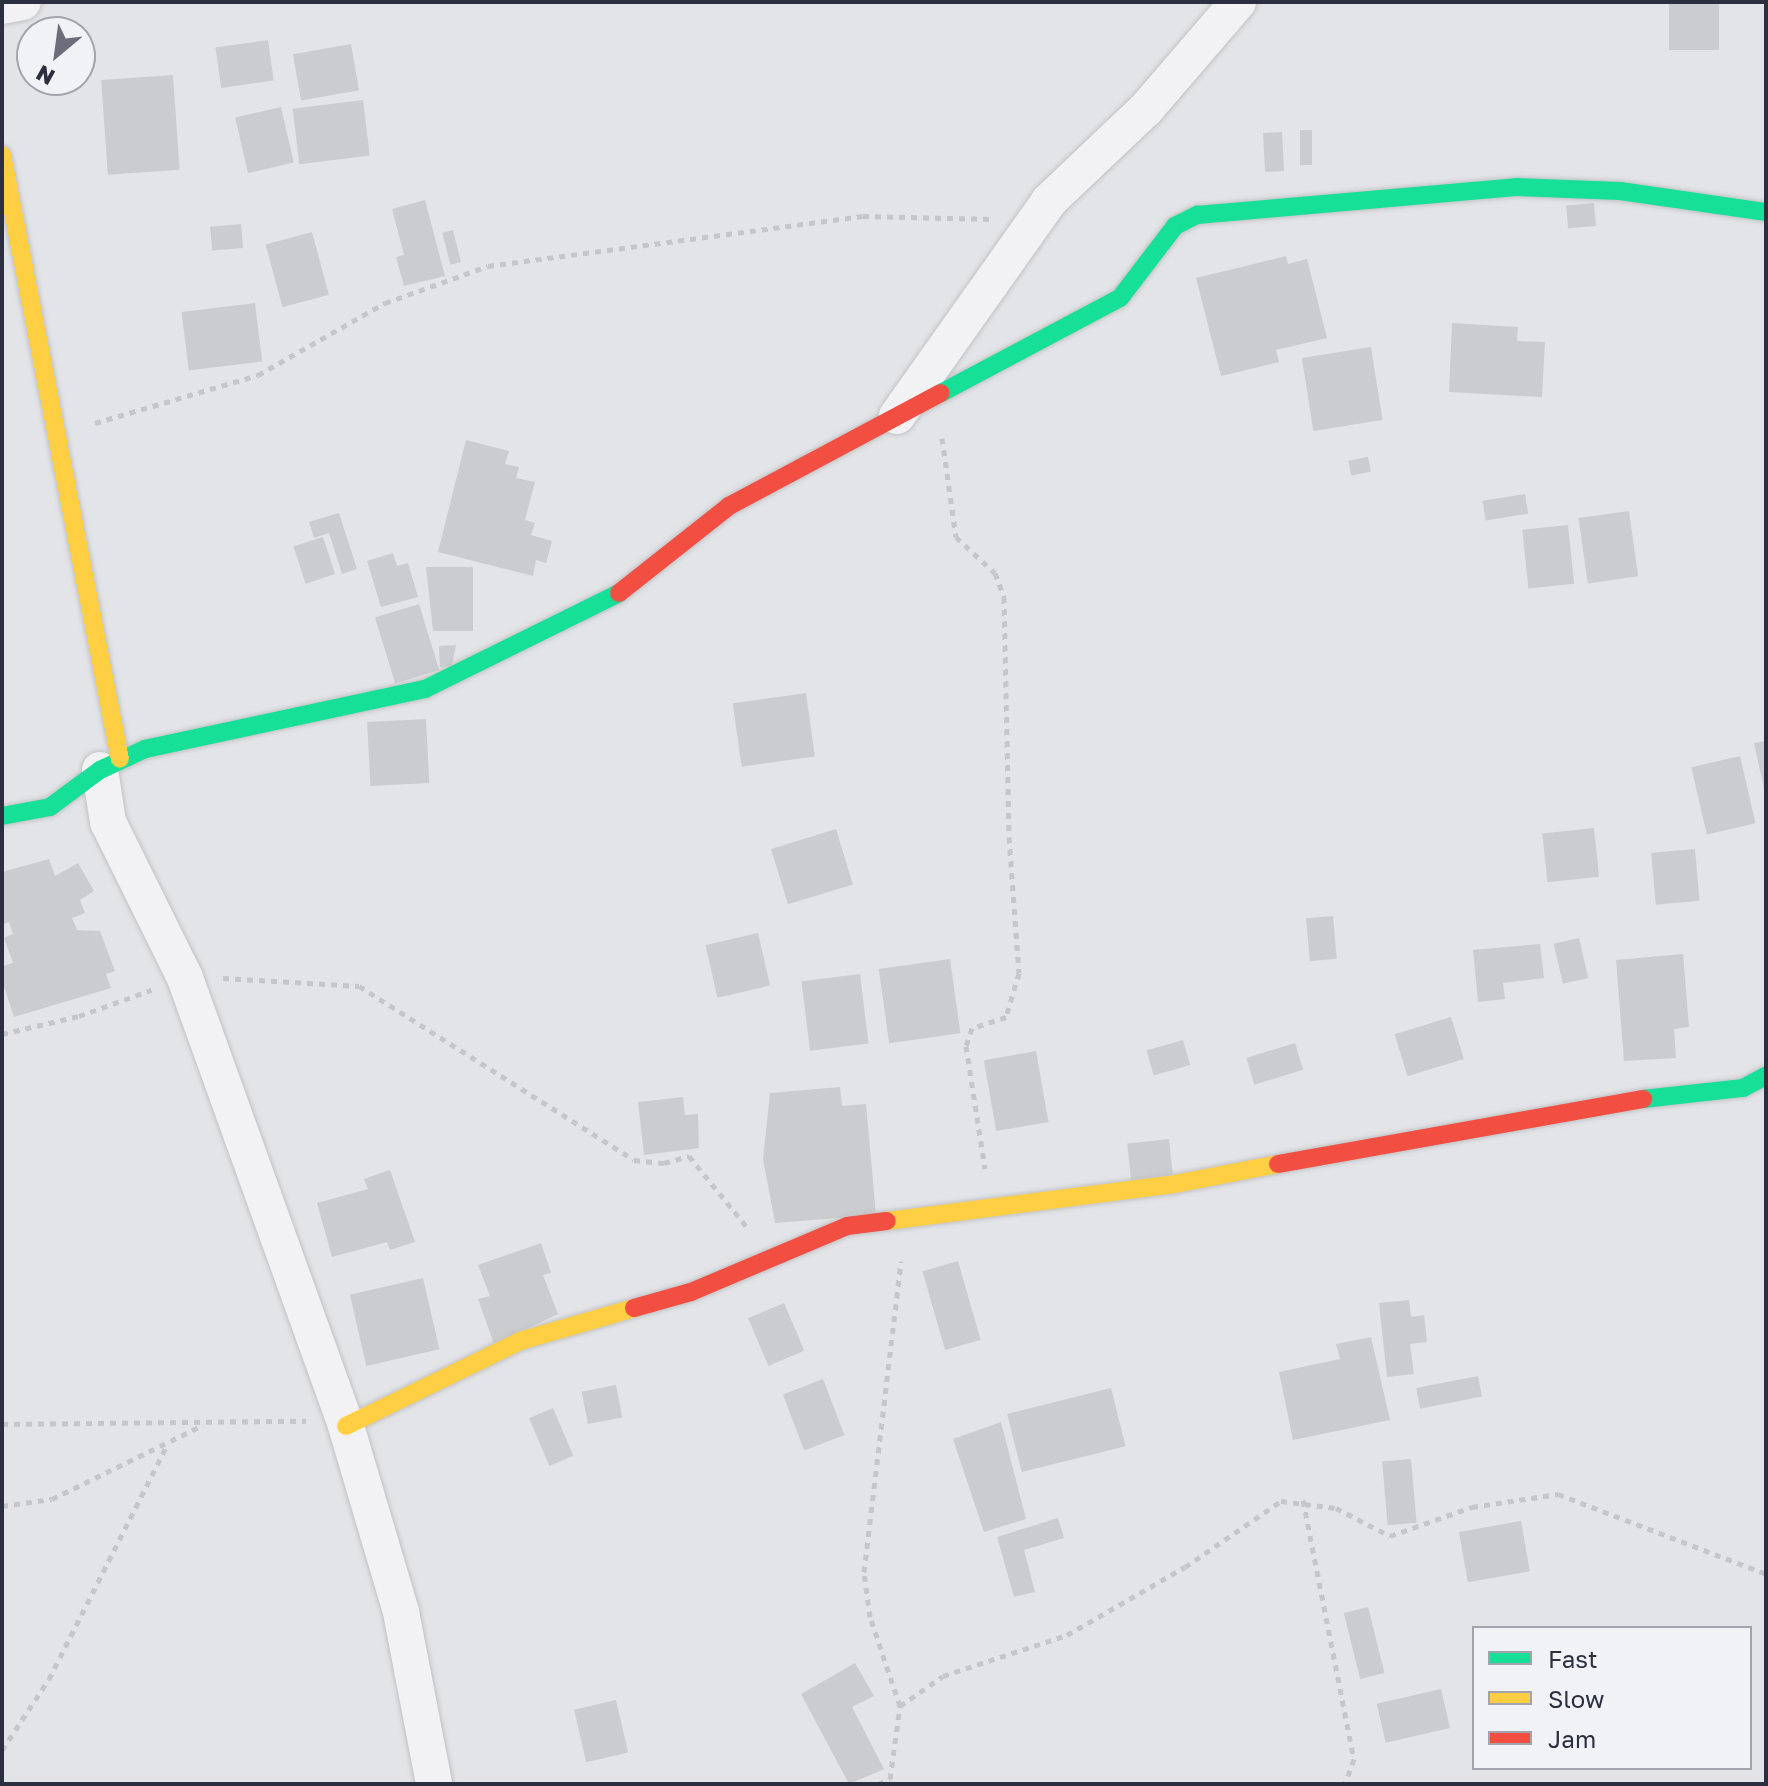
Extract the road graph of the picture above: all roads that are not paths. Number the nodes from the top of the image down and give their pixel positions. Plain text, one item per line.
1 (23, 2) edge
2 (1238, 2) edge
3 (2, 6) edge
4 (2, 155) edge
5 (1766, 212) edge
6 (893, 420) junction
7 (110, 765) junction
8 (2, 816) edge
9 (1766, 1076) edge
10 (346, 1426) junction
11 (434, 1784) edge

1 - 3 street
2 - 6 street
4 - 7 street
5 - 6 street
6 - 7 street
7 - 8 street
7 - 10 street
9 - 10 street
10 - 11 street

